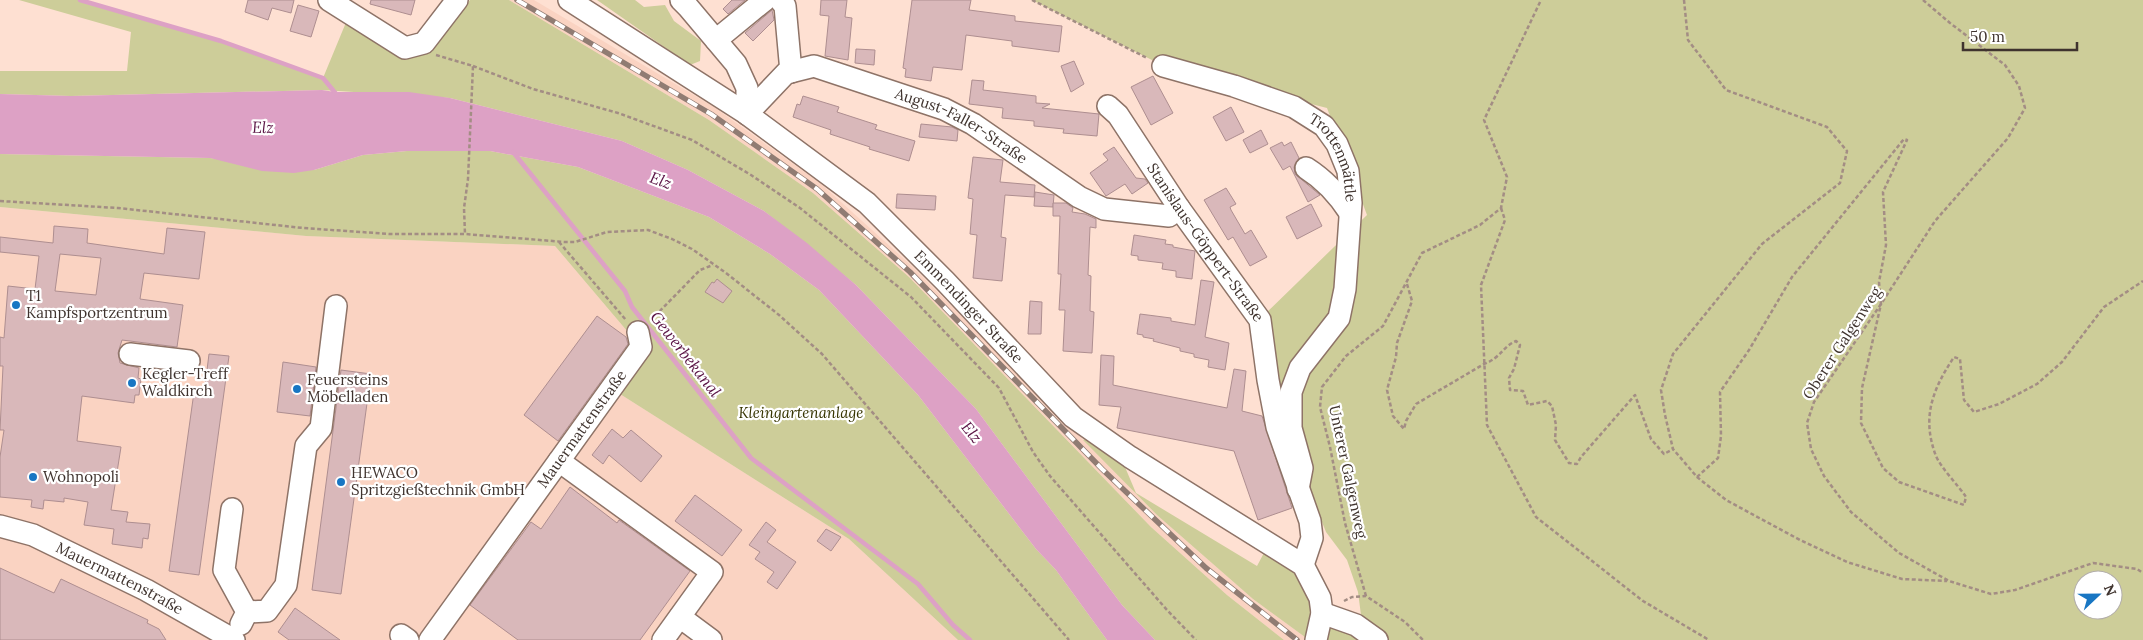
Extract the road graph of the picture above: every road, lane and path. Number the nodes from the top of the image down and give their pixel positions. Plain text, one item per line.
1 (329, 0) edge
2 (457, 0) edge
3 (569, 0) edge
4 (681, 0) edge
5 (765, 0) edge
6 (780, 0) edge
7 (1032, 0) edge
8 (1541, 0) edge
9 (1684, 0) edge
10 (1923, 0) edge
11 (716, 40) junction
12 (424, 43) junction
13 (472, 66) junction
14 (1163, 66) joint
15 (792, 72) junction
16 (1108, 106) dead end
17 (747, 114) junction
18 (1306, 168) dead end
19 (0, 201) edge
20 (1179, 208) junction
21 (1501, 208) junction
22 (1350, 213) junction
23 (465, 234) junction
24 (558, 241) junction
25 (713, 265) junction
26 (2143, 281) edge
27 (1407, 284) junction
28 (1881, 304) junction
29 (336, 306) dead end
30 (655, 316) dead end
31 (638, 335) joint
32 (130, 354) dead end
33 (189, 361) dead end
34 (1484, 364) junction
35 (1673, 449) junction
36 (559, 461) junction
37 (1697, 478) junction
38 (1298, 489) junction
39 (232, 509) dead end
40 (0, 526) edge
41 (1303, 565) junction
42 (2143, 572) edge
43 (1949, 582) junction
44 (1366, 596) junction
45 (1345, 611) junction
46 (247, 612) junction
47 (1322, 613) junction
48 (680, 616) junction
49 (234, 640) edge
50 (430, 640) edge
51 (663, 640) edge
52 (711, 640) edge
53 (1069, 640) edge
54 (1196, 640) edge
55 (1316, 640) edge
56 (1377, 640) edge
57 (1423, 640) edge
58 (1709, 640) edge

1 - 12 street
2 - 12 street
3 - 17 street, Emmendinger Straße
4 - 11 street
5 - 11 street
6 - 15 street
7 - 14 path
8 - 21 path
9 - 35 path
10 - 28 path, Oberer Galgenweg
11 - 17 street
12 - 13 path
13 - 23 path
13 - 54 path
14 - 22 street, Trottenmättle
15 - 17 street, August-Faller-Straße
15 - 20 street, August-Faller-Straße
16 - 20 street, Stanislaus-Göppert-Straße
17 - 41 street, Emmendinger Straße
18 - 22 street
19 - 23 path
20 - 38 street, Stanislaus-Göppert-Straße
21 - 27 path, Unterer Galgenweg
21 - 34 path
22 - 38 street, Trottenmättle
23 - 24 path
24 - 25 path
24 - 31 path
25 - 30 path
25 - 53 path
26 - 28 path
27 - 34 path
27 - 44 path, Unterer Galgenweg
28 - 37 path
28 - 43 path, Oberer Galgenweg
29 - 46 street
31 - 36 street, Mauermattenstraße
32 - 33 street
34 - 35 path
34 - 58 path
35 - 37 path
36 - 48 street
36 - 50 street, Mauermattenstraße
37 - 43 path
38 - 41 street, Stanislaus-Göppert-Straße
39 - 46 street
40 - 49 street, Mauermattenstraße
41 - 47 street
42 - 43 path, Oberer Galgenweg
44 - 45 path
44 - 57 path
45 - 47 street
45 - 56 street
46 - 49 street
47 - 55 street
48 - 51 street
48 - 52 street

